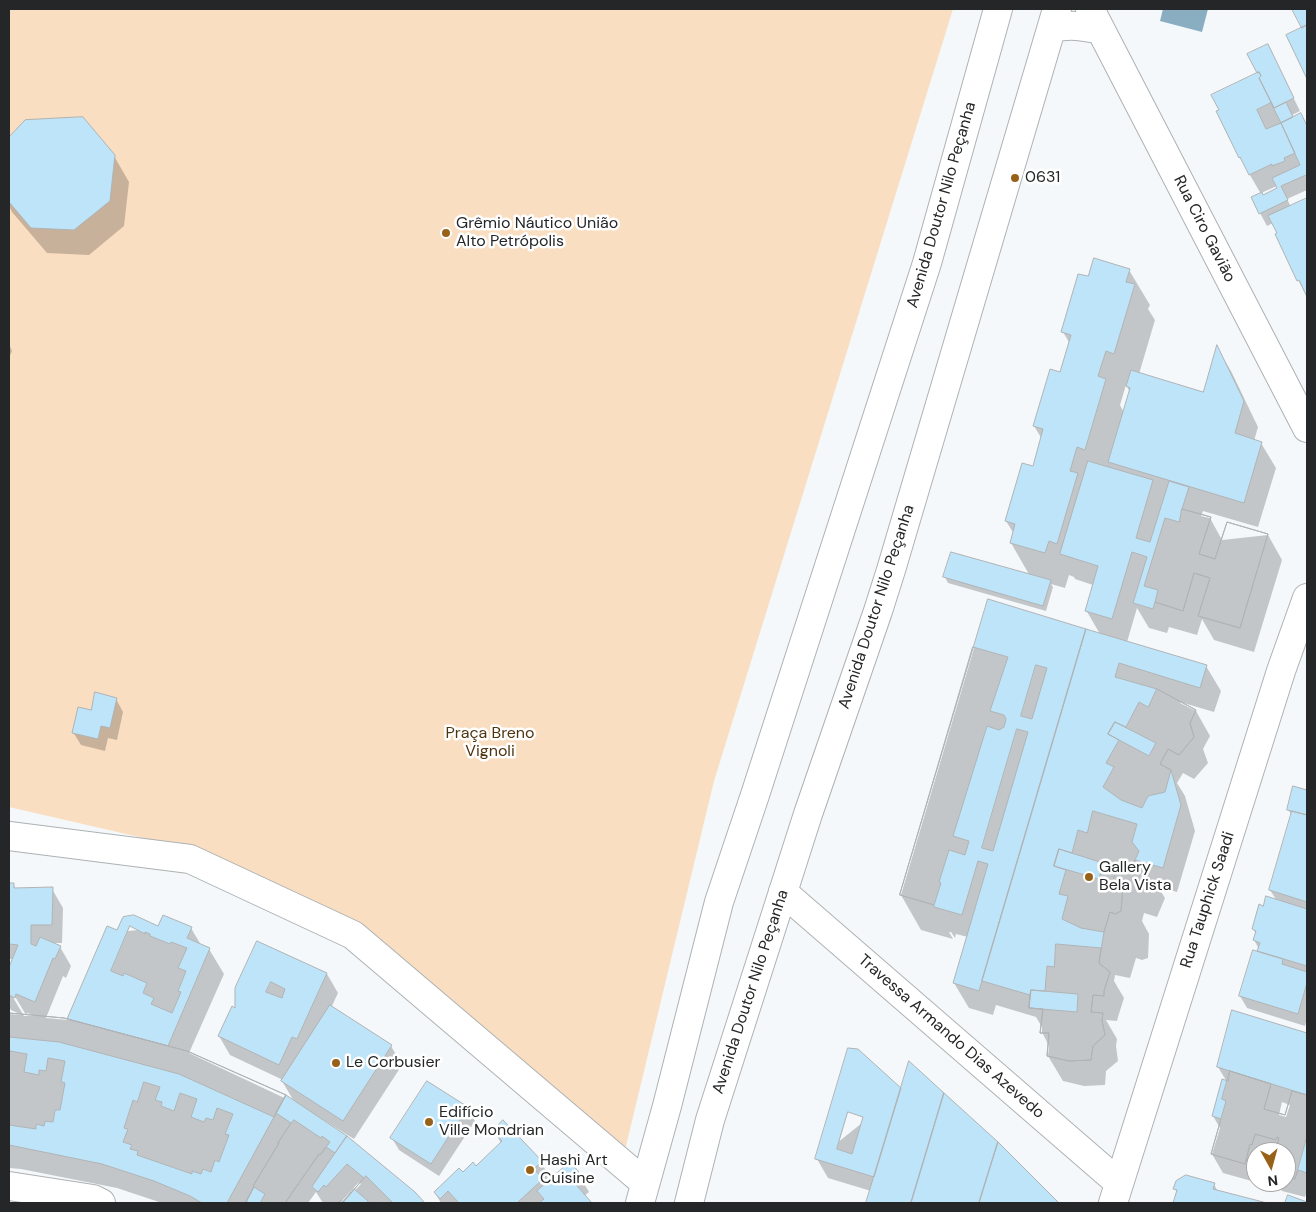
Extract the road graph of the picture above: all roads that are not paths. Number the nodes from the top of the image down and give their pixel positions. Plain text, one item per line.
1 (998, 9) edge
2 (1055, 18) edge
3 (1095, 20) edge
4 (1307, 428) edge
5 (1307, 598) edge
6 (9, 836) edge
7 (783, 892) junction
8 (9, 1186) edge
9 (1116, 1193) edge
10 (649, 1196) edge
11 (101, 1203) edge
12 (689, 1203) edge

1 - 10 main road, Avenida Doutor Nilo Peçanha
2 - 3 main road, Rua Ciro Gavião
2 - 7 main road, Avenida Doutor Nilo Peçanha
3 - 4 main road, Rua Ciro Gavião
5 - 9 main road, Rua Tauphick Saadi
6 - 10 main road
7 - 9 main road, Travessa Armando Dias Azevedo
7 - 12 main road, Avenida Doutor Nilo Peçanha
8 - 11 main road

